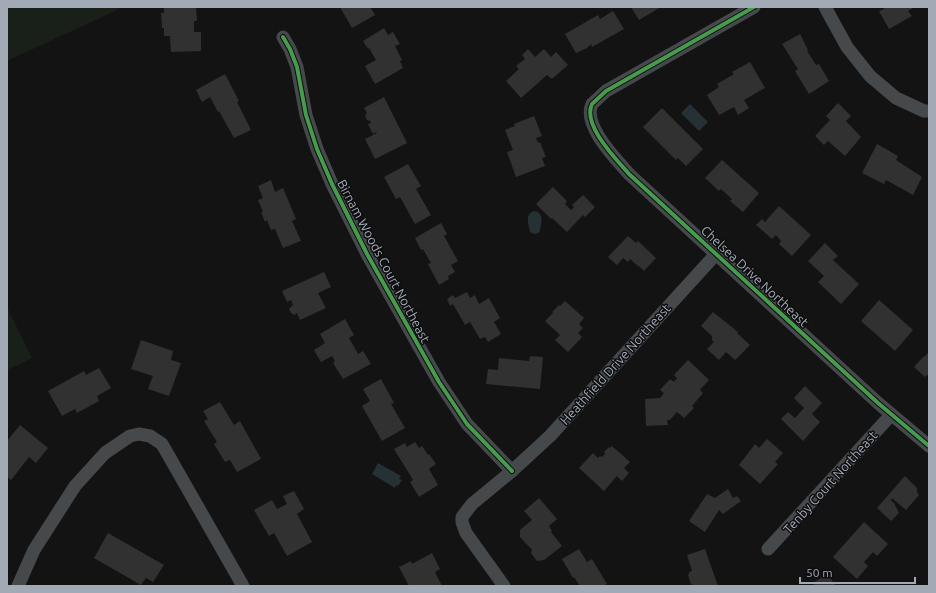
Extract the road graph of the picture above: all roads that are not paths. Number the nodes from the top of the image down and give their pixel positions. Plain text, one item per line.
1 (754, 7) edge
2 (825, 7) edge
3 (283, 37) dead end
4 (929, 111) edge
5 (716, 254) junction
6 (891, 414) junction
7 (929, 446) edge
8 (512, 471) junction
9 (768, 549) dead end
10 (18, 586) edge
11 (244, 586) edge
12 (504, 586) edge

1 - 5 street, Chelsea Drive Northeast
2 - 4 street
3 - 8 street, Birnam Woods Court Northeast
5 - 6 street, Chelsea Drive Northeast
5 - 8 street, Heathfield Drive Northeast
6 - 7 street, Chelsea Drive Northeast
6 - 9 street, Tenby Court Northeast
8 - 12 street, Heathfield Drive Northeast
10 - 11 street

